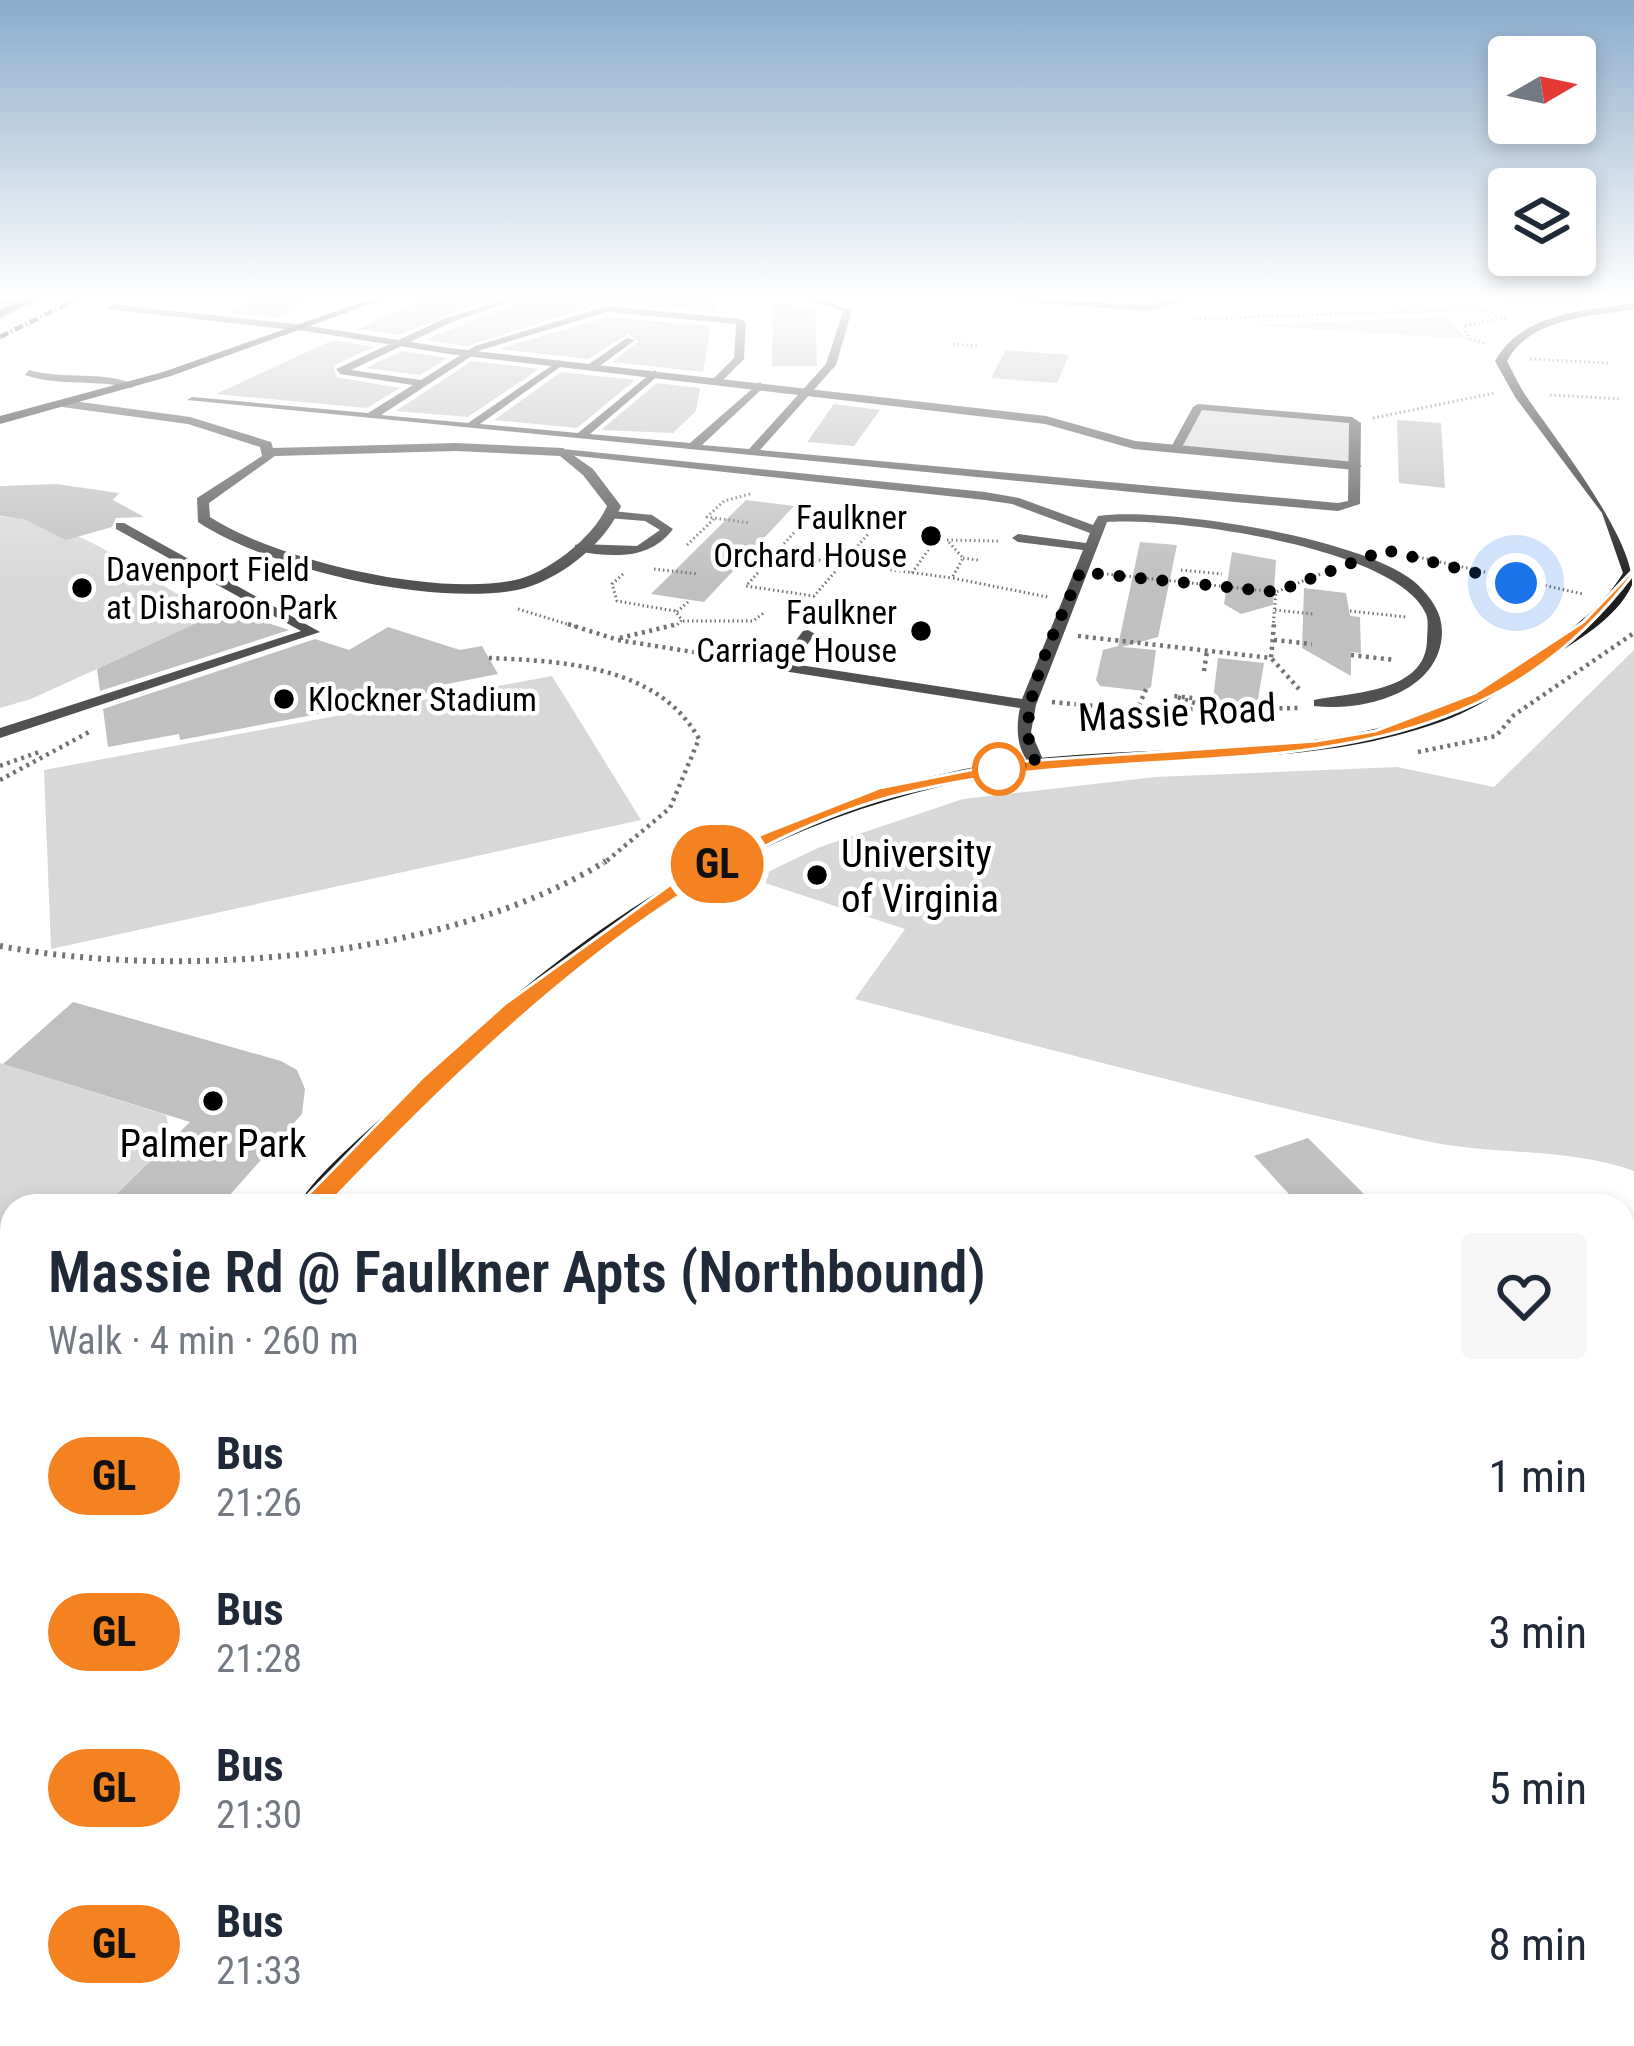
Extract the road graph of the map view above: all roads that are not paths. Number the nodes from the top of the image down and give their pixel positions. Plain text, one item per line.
1 (105, 392) edge
2 (407, 392) edge
3 (518, 392) edge
4 (633, 392) edge
5 (753, 392) edge
6 (802, 392) edge
7 (824, 392) edge
8 (1519, 392) edge
9 (192, 400) dead end
10 (66, 404) junction
11 (370, 417) junction
12 (0, 420) edge
13 (470, 426) junction
14 (581, 436) junction
15 (694, 446) junction
16 (1176, 449) junction
17 (272, 452) junction
18 (563, 452) junction
19 (752, 452) junction
20 (1355, 466) junction
21 (612, 515) junction
22 (1063, 517) junction
23 (120, 526) dead end
24 (1094, 530) junction
25 (1018, 538) road end
26 (1088, 547) junction
27 (580, 548) junction
28 (1629, 578) edge
29 (808, 634) dead end
30 (1030, 702) junction
31 (1320, 703) dead end
32 (0, 733) edge
33 (1037, 764) junction
34 (323, 1194) edge

1 - 10 street
2 - 11 lane
3 - 13 lane
4 - 14 lane
5 - 15 lane
6 - 19 lane
7 - 16 street
8 - 28 street
9 - 11 lane
10 - 12 street
10 - 17 street
11 - 13 lane
13 - 14 lane
14 - 15 lane
15 - 19 lane
16 - 20 street
16 - 20 lane
17 - 18 street
17 - 27 street
18 - 21 street
18 - 22 lane
19 - 20 lane
21 - 27 street
21 - 27 lane
22 - 24 lane
22 - 26 lane
23 - 32 lane
24 - 26 lane
24 - 31 lane
25 - 26 lane
26 - 30 lane
28 - 33 street, Massie Road
29 - 30 lane
30 - 33 lane
33 - 34 street, Massie Road

